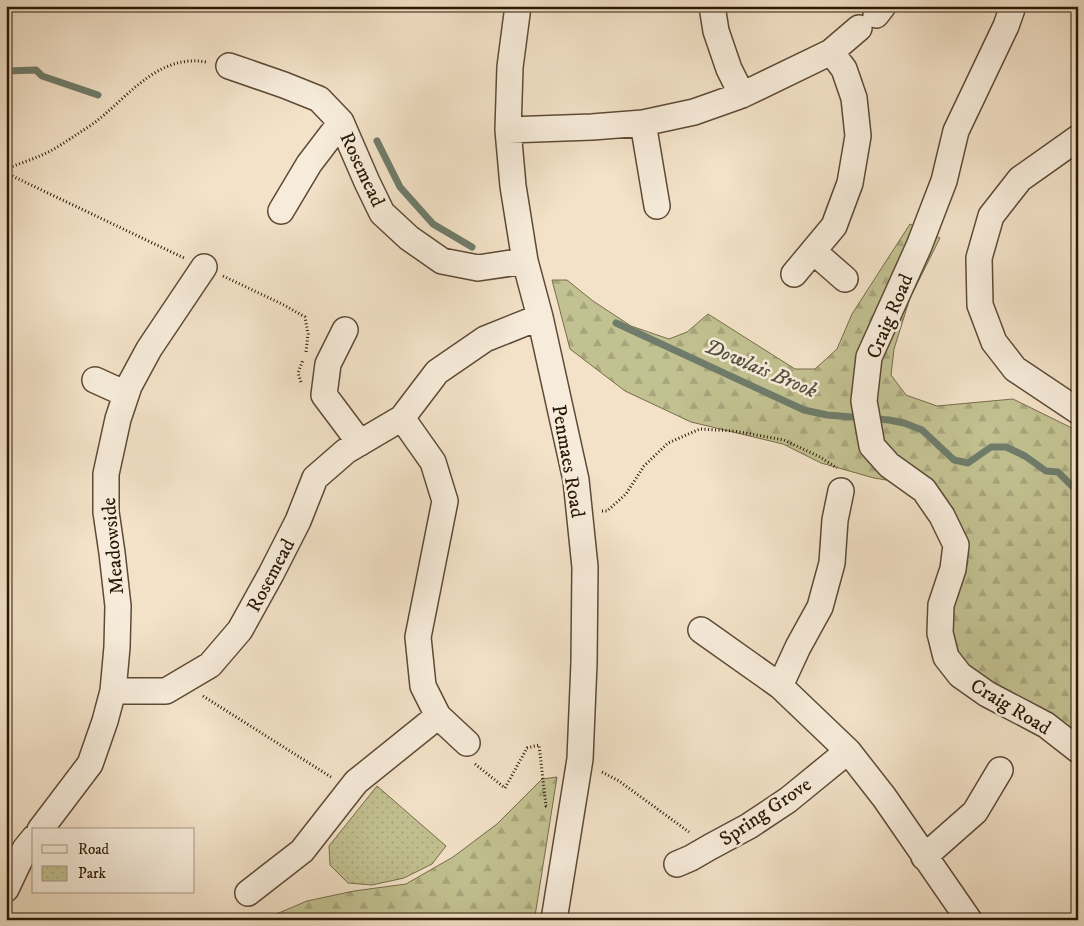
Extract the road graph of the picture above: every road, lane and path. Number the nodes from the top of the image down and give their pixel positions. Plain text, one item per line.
1 (518, 6) edge
2 (712, 6) edge
3 (1013, 6) edge
4 (873, 16) edge
5 (831, 52) junction
6 (229, 66) joint
7 (742, 95) junction
8 (341, 122) junction
9 (643, 122) junction
10 (508, 130) junction
11 (1078, 138) edge
12 (6, 169) edge
13 (657, 206) dead end
14 (281, 211) dead end
15 (813, 251) junction
16 (525, 261) junction
17 (204, 267) dead end
18 (794, 274) dead end
19 (845, 278) dead end
20 (540, 317) junction
21 (345, 330) dead end
22 (95, 380) dead end
23 (126, 394) junction
24 (1078, 411) edge
25 (402, 418) junction
26 (360, 443) junction
27 (841, 491) joint
28 (579, 515) junction
29 (701, 630) dead end
30 (182, 682) junction
31 (780, 686) junction
32 (113, 691) junction
33 (438, 716) junction
34 (463, 739) joint
35 (1078, 750) edge
36 (848, 751) junction
37 (580, 759) junction
38 (1000, 770) dead end
39 (350, 790) junction
40 (571, 810) junction
41 (42, 828) edge
42 (32, 840) edge
43 (710, 847) junction
44 (924, 857) junction
45 (677, 864) dead end
46 (6, 889) edge
47 (248, 893) dead end
48 (554, 920) edge
49 (969, 920) edge

1 - 10 street, Penmaes Road
2 - 7 street
3 - 35 street, Craig Road
4 - 5 street
5 - 7 street
5 - 15 street
6 - 8 street, Rosemead
6 - 12 path
7 - 9 street
8 - 14 street
8 - 16 street, Rosemead
9 - 10 street
9 - 13 street
10 - 16 street, Penmaes Road
11 - 24 street
15 - 18 street
15 - 19 street
16 - 20 street, Penmaes Road
17 - 23 street, Meadowside
20 - 25 street, Rosemead
20 - 28 street, Penmaes Road
21 - 26 street
22 - 23 street
23 - 32 street, Meadowside
25 - 26 street, Rosemead
25 - 33 street
26 - 30 street, Rosemead
27 - 28 path
27 - 31 street
28 - 37 street, Penmaes Road
29 - 31 street
30 - 32 street, Rosemead
30 - 39 path
31 - 36 street
32 - 41 street, Meadowside
33 - 34 street
33 - 39 street
34 - 40 path
36 - 43 street, Spring Grove
36 - 44 street
37 - 40 street, Penmaes Road
37 - 43 path
38 - 44 street
39 - 47 street
40 - 48 street, Penmaes Road
42 - 46 street
43 - 45 street, Spring Grove
44 - 49 street

